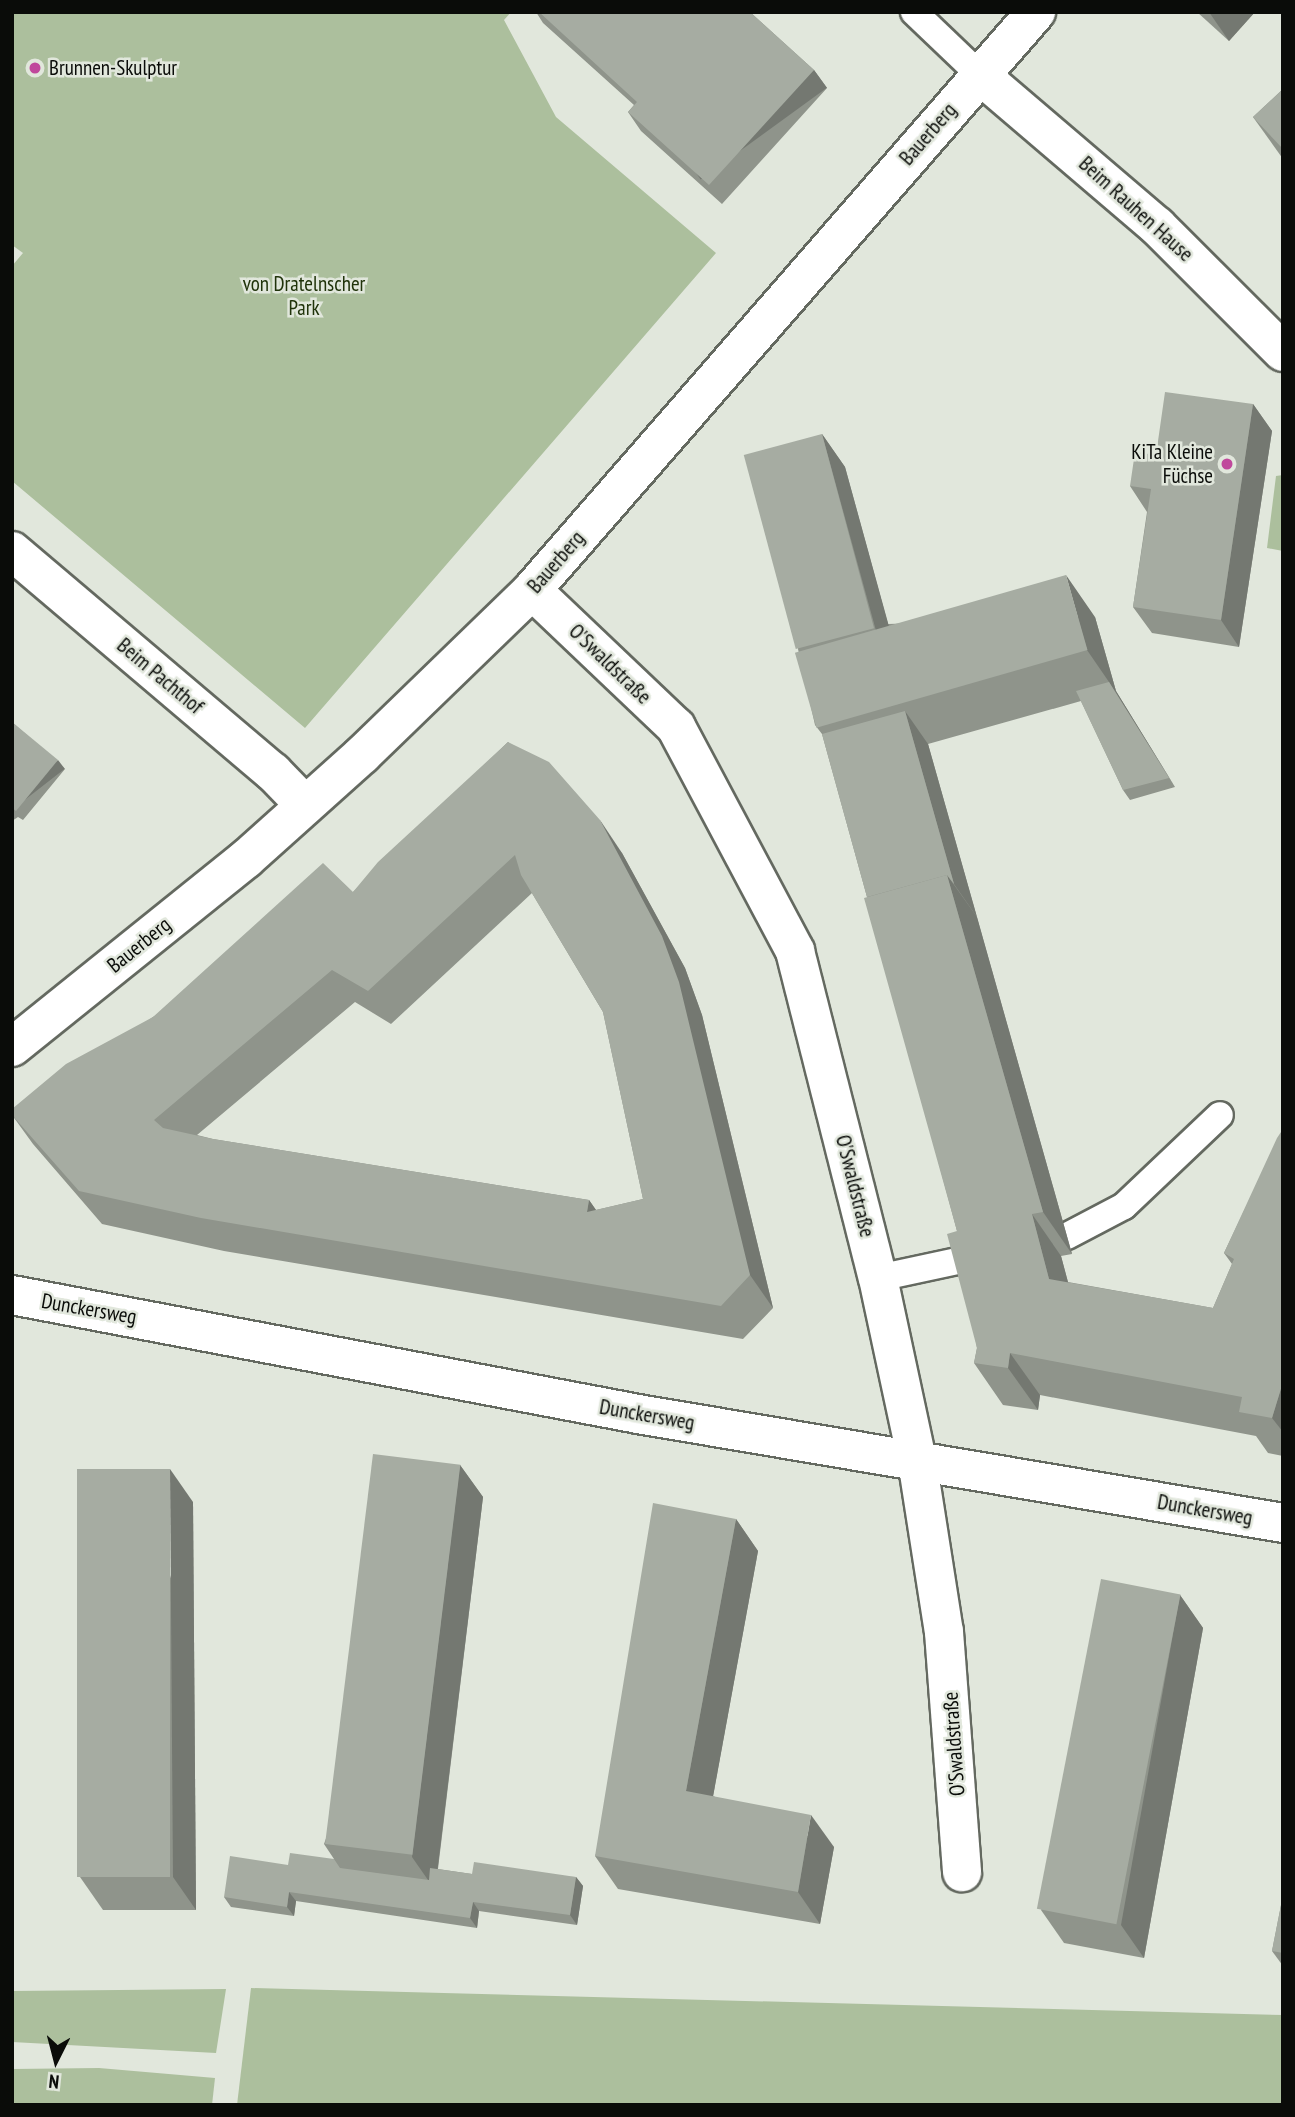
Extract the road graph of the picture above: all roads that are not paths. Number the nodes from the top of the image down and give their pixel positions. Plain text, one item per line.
1 (914, 12) edge
2 (1036, 12) edge
3 (981, 75) junction
4 (1283, 352) edge
5 (12, 551) edge
6 (532, 590) junction
7 (305, 805) junction
8 (12, 1047) edge
9 (1220, 1115) dead end
10 (1067, 1236) dead end
11 (982, 1256) edge
12 (878, 1278) junction
13 (12, 1295) edge
14 (917, 1460) junction
15 (1283, 1524) edge
16 (962, 1872) dead end

1 - 3 lane
2 - 3 street, Bauerberg
3 - 4 street, Beim Rauhen Hause
3 - 6 street, Bauerberg
5 - 7 street, Beim Pachthof
6 - 7 street, Bauerberg
6 - 12 street, O'Swaldstraße
7 - 8 street, Bauerberg
9 - 10 lane
11 - 12 lane
12 - 14 street, O'Swaldstraße
13 - 14 street, Dunckersweg
14 - 15 street, Dunckersweg
14 - 16 street, O'Swaldstraße

